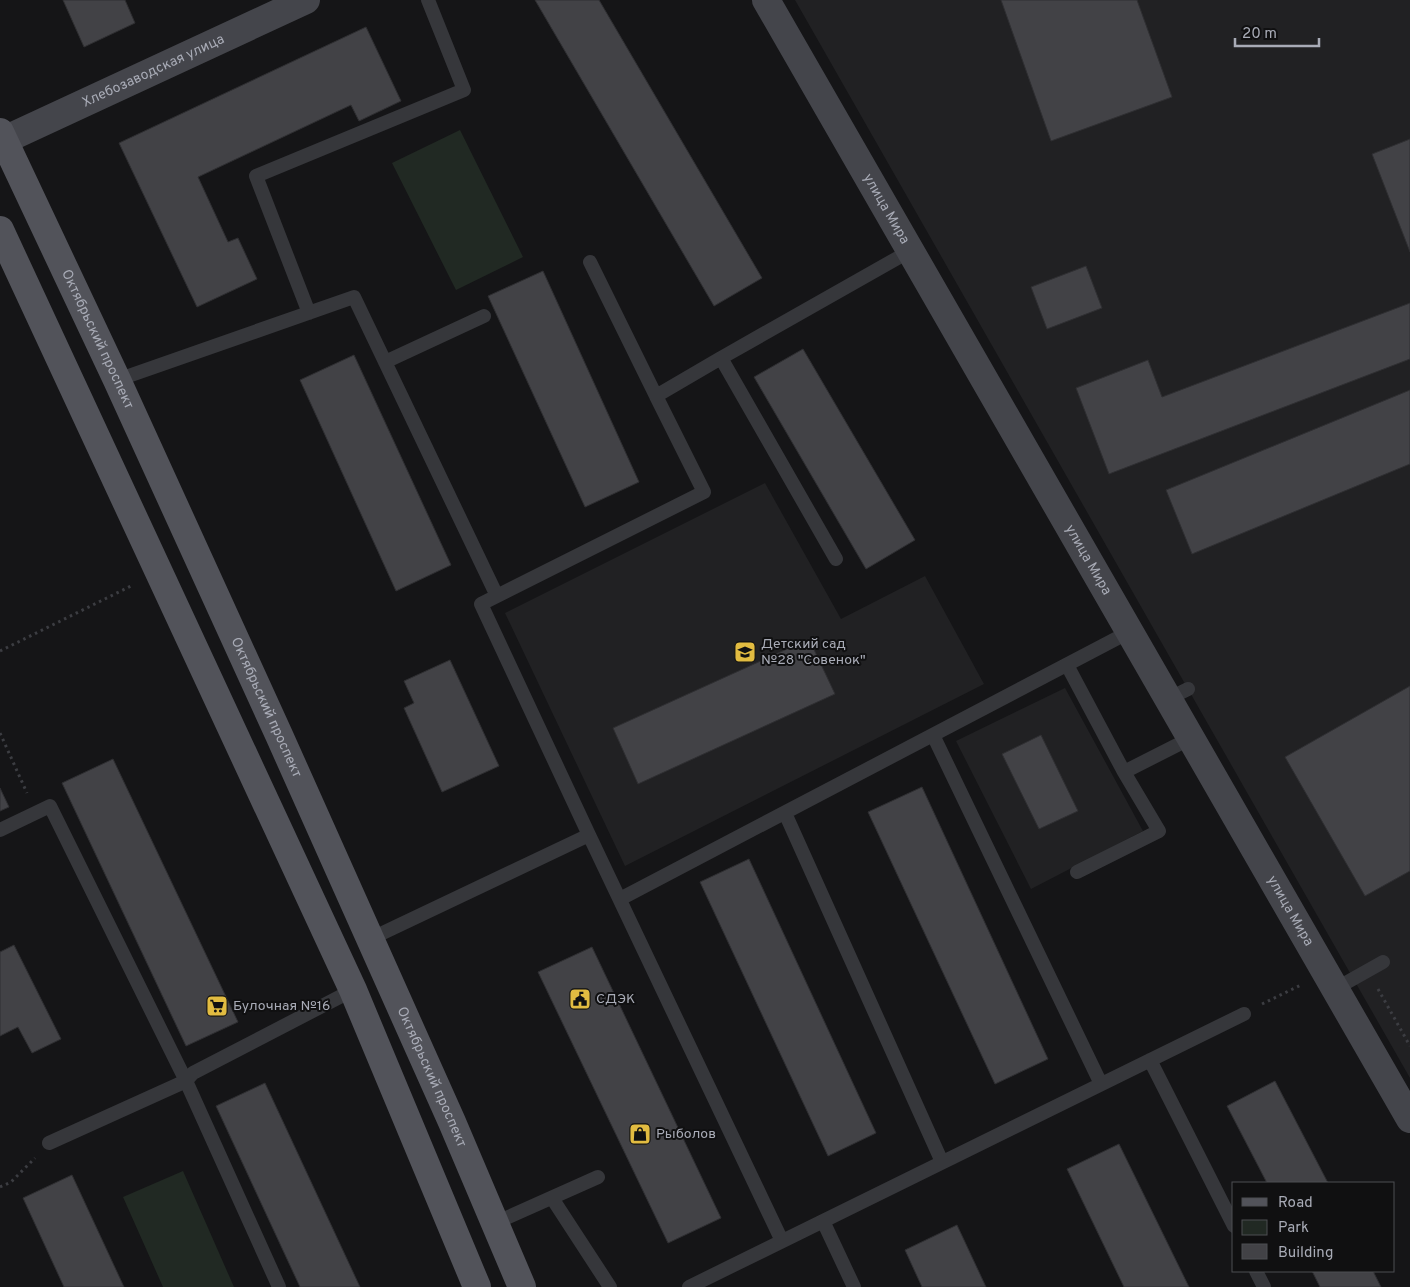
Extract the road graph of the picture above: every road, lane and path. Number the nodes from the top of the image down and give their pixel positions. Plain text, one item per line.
1 (306, 0) edge
2 (428, 0) edge
3 (766, 0) edge
4 (1, 138) edge
5 (0, 230) edge
6 (910, 251) junction
7 (590, 262) dead end
8 (309, 313) junction
9 (484, 316) dead end
10 (721, 358) junction
11 (386, 362) junction
12 (117, 380) junction
13 (656, 396) junction
14 (836, 559) dead end
15 (133, 585) dead end
16 (497, 596) junction
17 (1129, 632) junction
18 (0, 651) edge
19 (1067, 665) junction
20 (0, 733) edge
21 (933, 735) junction
22 (1191, 738) junction
23 (1124, 772) junction
24 (28, 794) dead end
25 (784, 813) junction
26 (0, 830) edge
27 (589, 835) junction
28 (1077, 872) dead end
29 (620, 899) junction
30 (370, 939) junction
31 (1383, 962) dead end
32 (1335, 989) junction
33 (354, 990) junction
34 (1244, 1014) dead end
35 (1150, 1060) junction
36 (186, 1081) junction
37 (1101, 1084) junction
38 (1410, 1119) edge
39 (49, 1143) joint
40 (942, 1162) junction
41 (598, 1178) dead end
42 (0, 1187) edge
43 (552, 1198) junction
44 (823, 1221) junction
45 (1232, 1222) edge
46 (495, 1223) junction
47 (782, 1241) junction
48 (1256, 1272) edge
49 (279, 1287) edge
50 (477, 1287) edge
51 (522, 1287) edge
52 (610, 1287) edge
53 (689, 1287) edge
54 (854, 1287) edge
55 (1264, 1287) edge

1 - 4 street, Хлебозаводская улица
2 - 8 lane
3 - 6 street, улица Мира
4 - 12 main road, Октябрьский проспект
5 - 33 main road
6 - 10 lane
6 - 17 street, улица Мира
7 - 13 lane
8 - 11 lane
8 - 12 lane
9 - 11 lane
10 - 13 lane
10 - 14 lane
11 - 16 lane
12 - 30 main road, Октябрьский проспект
13 - 16 lane
15 - 18 path
16 - 27 lane
17 - 19 lane
17 - 22 street, улица Мира
19 - 21 lane
19 - 23 lane
20 - 24 path
21 - 25 lane
21 - 37 lane
22 - 23 lane
22 - 32 street, улица Мира
23 - 28 lane
25 - 29 lane
25 - 40 lane
26 - 36 lane
27 - 29 lane
27 - 30 lane
29 - 47 lane
30 - 46 main road, Октябрьский проспект
31 - 32 lane
32 - 38 street, улица Мира
33 - 36 lane
33 - 50 main road
34 - 35 lane
35 - 37 lane
35 - 45 lane
36 - 39 lane
36 - 49 lane
37 - 40 lane
39 - 42 path
40 - 44 lane
41 - 43 lane
43 - 46 lane
43 - 52 lane
44 - 47 lane
44 - 54 lane
46 - 51 main road, Октябрьский проспект
47 - 53 lane
48 - 55 lane

